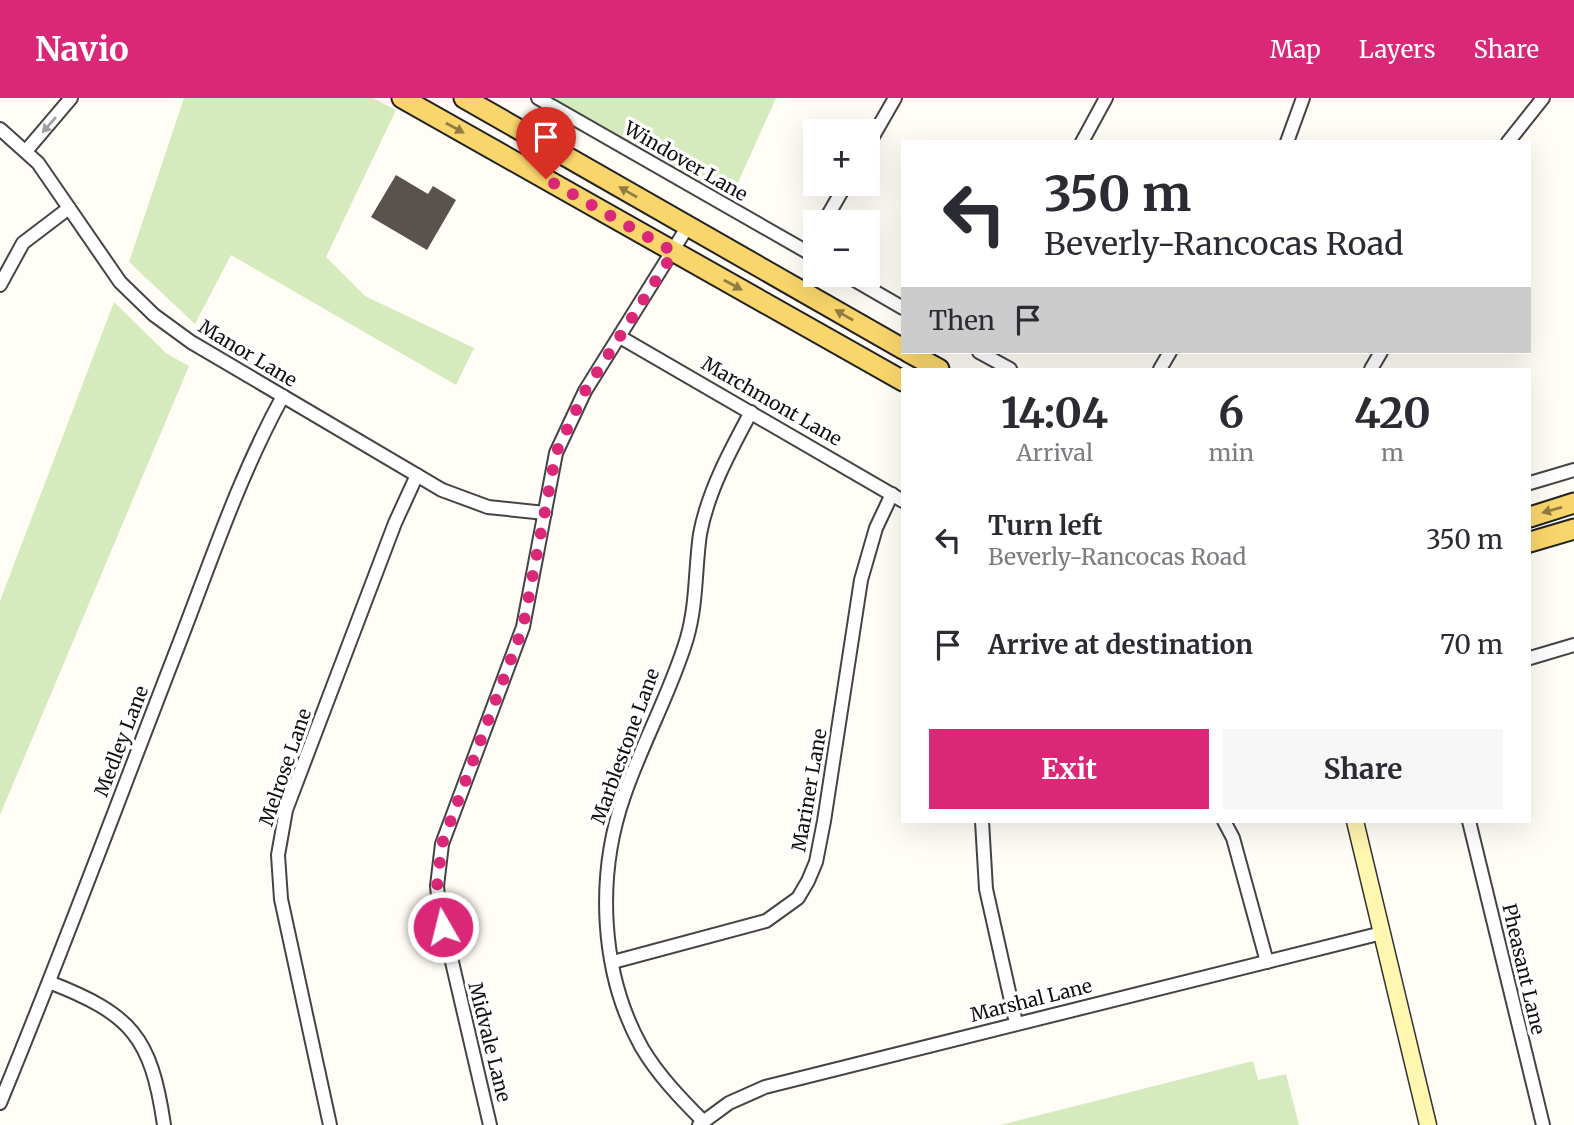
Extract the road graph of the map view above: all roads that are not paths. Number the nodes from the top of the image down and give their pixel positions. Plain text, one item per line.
1 (71, 98) edge
2 (402, 98) edge
3 (464, 98) edge
4 (538, 98) edge
5 (895, 98) edge
6 (1106, 98) edge
7 (1303, 98) edge
8 (1543, 98) edge
9 (880, 124) edge
10 (0, 128) edge
11 (1084, 140) edge
12 (1288, 140) edge
13 (1510, 140) edge
14 (26, 151) junction
15 (69, 208) junction
16 (688, 226) junction
17 (803, 249) edge
18 (674, 252) junction
19 (0, 285) edge
20 (867, 287) edge
21 (901, 307) edge
22 (620, 338) junction
23 (901, 348) edge
24 (912, 354) edge
25 (983, 354) edge
26 (937, 368) edge
27 (1008, 368) edge
28 (899, 377) edge
29 (283, 396) junction
30 (751, 412) junction
31 (1574, 470) edge
32 (417, 475) junction
33 (1531, 483) edge
34 (897, 497) edge
35 (1574, 503) edge
36 (545, 513) junction
37 (1531, 517) edge
38 (1574, 529) edge
39 (1531, 542) edge
40 (1574, 645) edge
41 (1531, 658) edge
42 (982, 823) edge
43 (1225, 823) edge
44 (1355, 823) edge
45 (1469, 823) edge
46 (1382, 933) junction
47 (613, 961) junction
48 (1267, 962) junction
49 (49, 982) junction
50 (1016, 1023) junction
51 (0, 1103) edge
52 (701, 1123) edge
53 (164, 1125) edge
54 (330, 1125) edge
55 (490, 1125) edge
56 (1428, 1125) edge
57 (1543, 1125) edge

1 -> 14 street
2 -> 18 main road
16 -> 3 main road
4 - 17 street, Windover Lane
5 - 9 street
6 - 11 street
7 - 12 street
8 - 13 street
10 - 14 street, Manor Lane
14 - 15 street, Manor Lane
15 - 19 street
15 - 29 street, Manor Lane
16 - 18 street, Midvale Lane
23 -> 16 main road
18 - 22 street, Midvale Lane
18 -> 28 main road
20 - 21 street
22 - 30 street, Marchmont Lane
22 - 36 street, Midvale Lane
24 - 26 main road
25 - 27 street
29 - 32 street, Manor Lane
29 - 49 street, Medley Lane
30 - 34 street, Marchmont Lane
30 - 47 street, Marblestone Lane
31 - 33 street
32 - 36 street, Manor Lane
32 - 54 street, Melrose Lane
34 - 47 street, Mariner Lane
35 -> 37 main road
36 - 55 street, Midvale Lane
38 - 39 main road
40 - 41 street
42 - 50 street
43 - 48 street
44 - 46 street
45 - 57 street, Pheasant Lane
46 - 48 street, Marshal Lane
46 - 56 street
47 - 52 street, Marblestone Lane
48 - 50 street, Marshal Lane
49 - 51 street, Medley Lane
49 - 53 street
50 - 52 street, Marshal Lane

